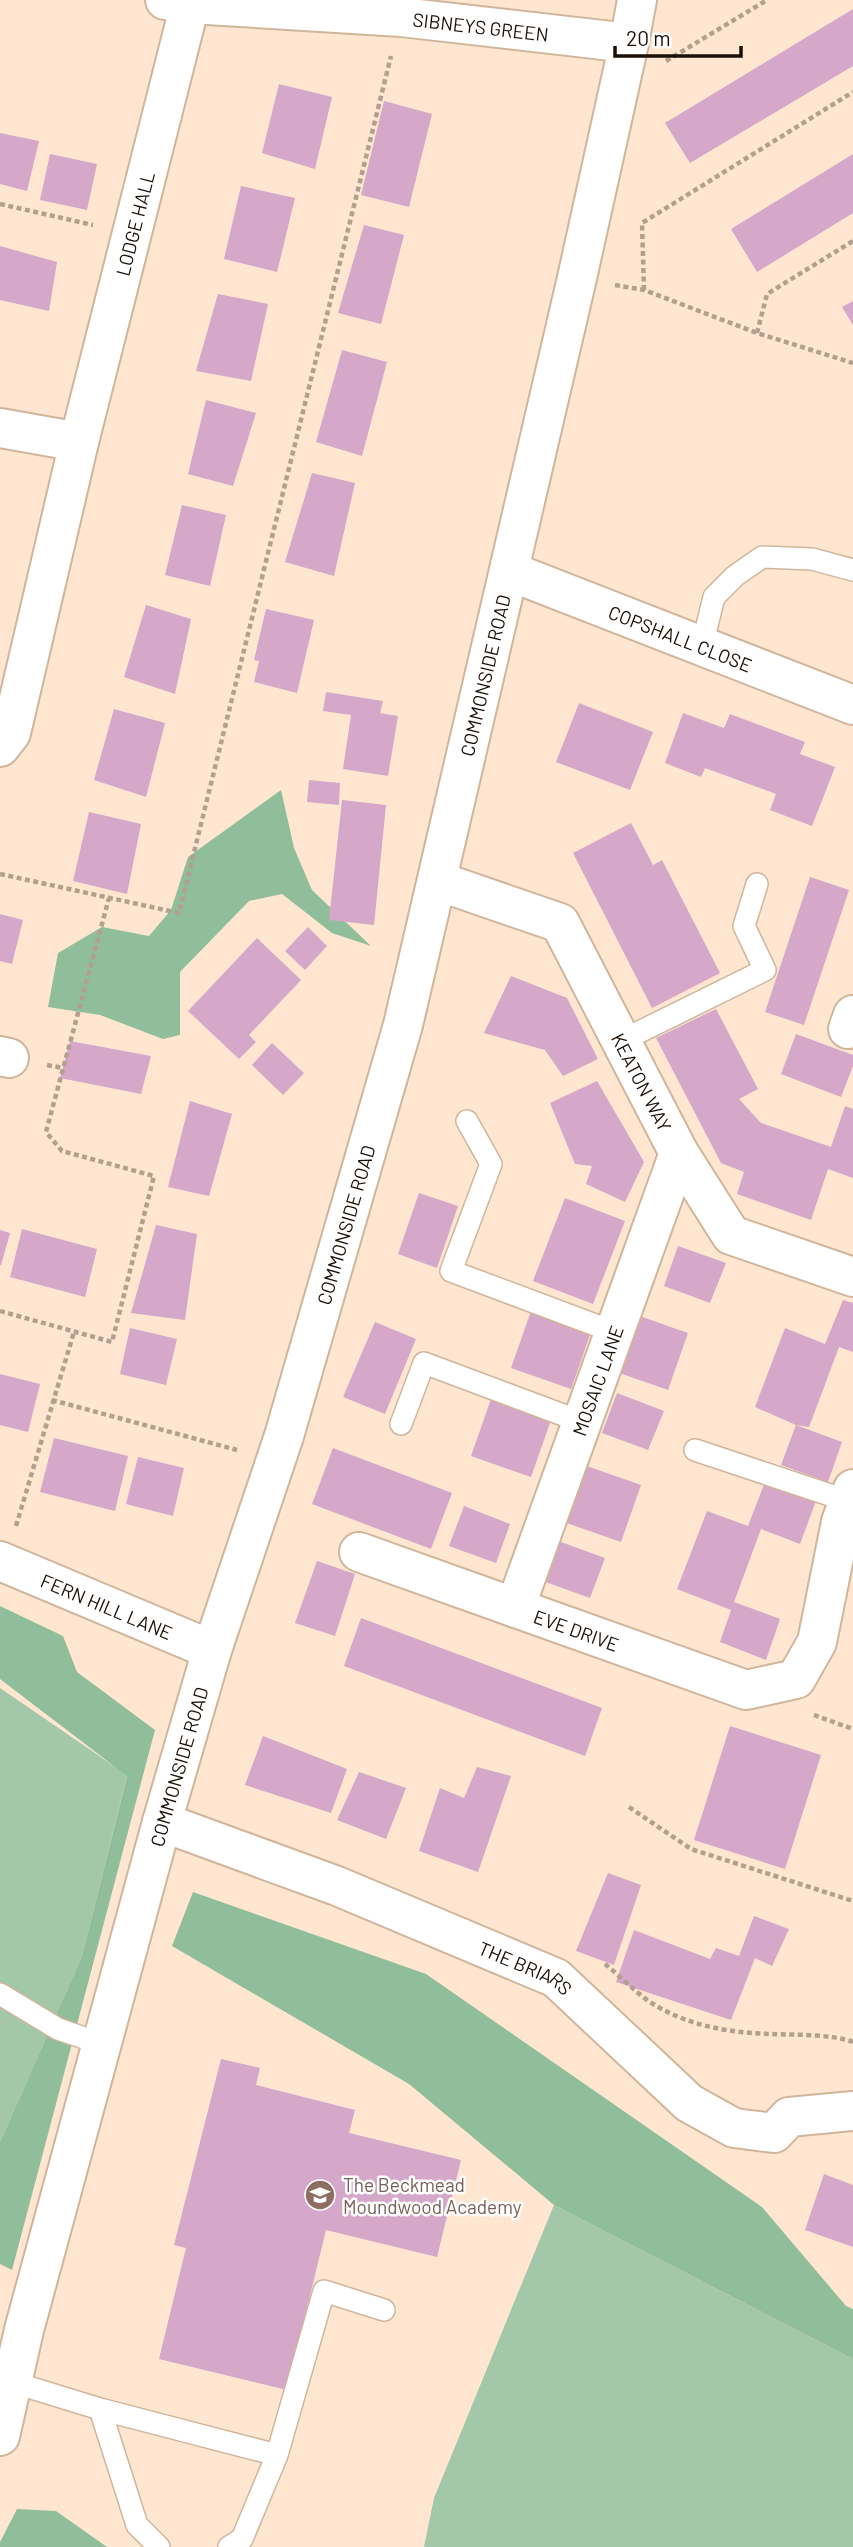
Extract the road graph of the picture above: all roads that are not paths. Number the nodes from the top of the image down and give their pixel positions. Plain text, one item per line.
1 (637, 0) edge
2 (177, 2) edge
3 (629, 43) junction
4 (0, 428) edge
5 (79, 442) junction
6 (853, 570) edge
7 (509, 572) junction
8 (702, 646) junction
9 (853, 705) edge
10 (0, 747) edge
11 (438, 881) junction
12 (757, 884) dead end
13 (621, 1041) junction
14 (467, 1121) dead end
15 (679, 1153) junction
16 (853, 1277) edge
17 (614, 1332) junction
18 (582, 1422) junction
19 (401, 1424) dead end
20 (695, 1450) dead end
21 (850, 1495) edge
22 (359, 1552) dead end
23 (3, 1562) edge
24 (515, 1608) junction
25 (212, 1650) junction
26 (162, 1822) junction
27 (0, 1994) edge
28 (103, 2045) junction
29 (853, 2110) edge
30 (384, 2310) dead end
31 (12, 2382) junction
32 (100, 2409) junction
33 (0, 2437) edge
34 (277, 2455) junction
35 (159, 2547) edge
36 (229, 2547) edge

1 - 3 street, COMMONSIDE ROAD
2 - 3 street, SIBNEYS GREEN
2 - 5 street, LODGE HALL
3 - 7 street, COMMONSIDE ROAD
4 - 5 street
5 - 10 street, LODGE HALL
6 - 8 lane
7 - 8 street, COPSHALL CLOSE
7 - 11 street, COMMONSIDE ROAD
8 - 9 street, COPSHALL CLOSE
11 - 13 street, KEATON WAY
11 - 25 street, COMMONSIDE ROAD
12 - 13 lane
13 - 15 street, KEATON WAY
14 - 17 lane
15 - 16 street, KEATON WAY
15 - 17 street, MOSAIC LANE
17 - 18 street, MOSAIC LANE
18 - 19 lane
18 - 24 street, MOSAIC LANE
20 - 21 lane
21 - 24 street, EVE DRIVE
22 - 24 street, EVE DRIVE
23 - 25 street, FERN HILL LANE
25 - 26 street, COMMONSIDE ROAD
26 - 28 street, COMMONSIDE ROAD
26 - 29 street, THE BRIARS
27 - 28 lane
28 - 31 street, COMMONSIDE ROAD
30 - 34 lane
31 - 32 lane
31 - 33 street, COMMONSIDE ROAD
32 - 34 lane
32 - 35 lane
34 - 36 lane

